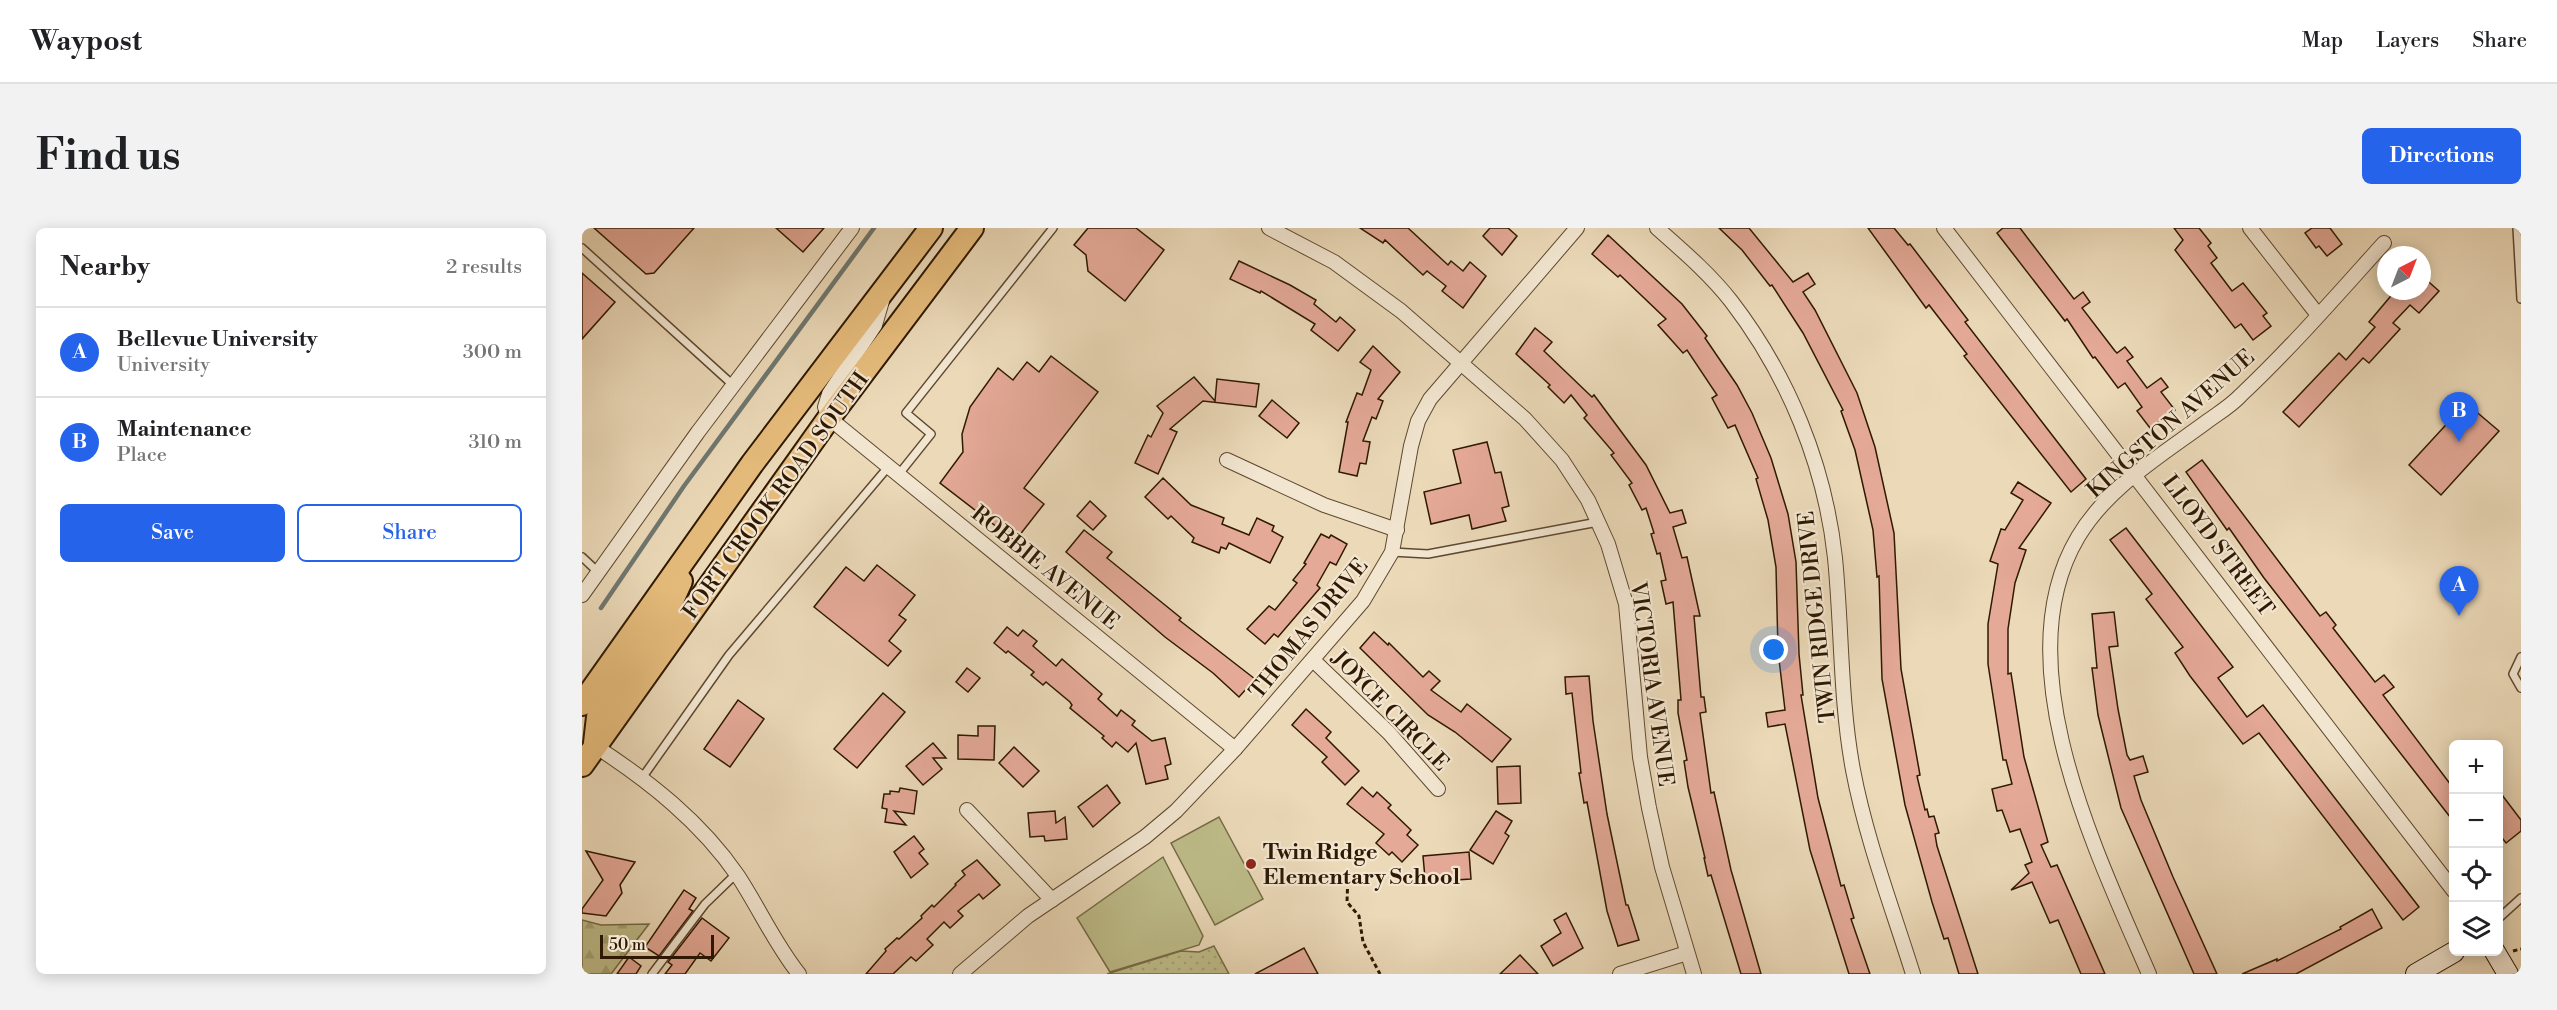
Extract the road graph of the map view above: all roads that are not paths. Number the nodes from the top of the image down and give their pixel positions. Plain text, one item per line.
1 (852, 228) edge
2 (931, 228) edge
3 (972, 228) edge
4 (1053, 228) edge
5 (1269, 228) edge
6 (1577, 228) edge
7 (1657, 228) edge
8 (1944, 228) edge
9 (2250, 228) edge
10 (2517, 228) edge
11 (2384, 243) dead end
12 (582, 248) edge
13 (886, 288) junction
14 (2521, 299) edge
15 (2318, 315) junction
16 (1460, 363) junction
17 (733, 385) junction
18 (829, 418) junction
19 (1227, 460) dead end
20 (894, 470) junction
21 (2135, 474) junction
22 (1598, 522) junction
23 (1397, 530) junction
24 (697, 541) junction
25 (1392, 552) junction
26 (582, 557) edge
27 (598, 572) junction
28 (582, 595) edge
29 (2521, 657) edge
30 (1313, 660) junction
31 (2521, 688) edge
32 (582, 704) edge
33 (595, 746) junction
34 (1235, 749) junction
35 (582, 765) edge
36 (642, 778) junction
37 (1438, 789) dead end
38 (967, 810) dead end
39 (736, 874) junction
40 (2449, 884) edge
41 (2521, 898) edge
42 (1052, 900) junction
43 (2503, 915) edge
44 (2503, 951) edge
45 (1688, 953) junction
46 (2449, 954) edge
47 (652, 974) edge
48 (799, 974) edge
49 (960, 974) edge
50 (1620, 974) edge
51 (1694, 974) edge
52 (1913, 974) edge
53 (2149, 974) edge
54 (2416, 974) edge
55 (2508, 974) edge

1 - 17 street
2 - 13 main road, FORT CROOK ROAD SOUTH
3 - 18 main road, FORT CROOK ROAD SOUTH
4 - 20 lane
5 - 16 street, VICTORIA AVENUE
6 - 16 street, THOMAS DRIVE
7 - 52 street, TWIN RIDGE DRIVE
8 - 21 street, LLOYD STREET
9 - 15 street
10 - 14 lane
11 - 15 street, KINGSTON AVENUE
12 - 17 lane
13 - 18 street
13 - 24 main road, FORT CROOK ROAD SOUTH
15 - 21 street, KINGSTON AVENUE
16 - 22 street, VICTORIA AVENUE
16 - 23 street, THOMAS DRIVE
17 - 27 street
18 - 20 street, ROBBIE AVENUE
18 - 33 main road, FORT CROOK ROAD SOUTH
19 - 23 street
20 - 34 street, ROBBIE AVENUE
20 - 36 lane
21 - 40 street, LLOYD STREET
21 - 53 street, KINGSTON AVENUE
22 - 25 lane
22 - 45 street, VICTORIA AVENUE
23 - 25 street, THOMAS DRIVE
24 - 32 main road, FORT CROOK ROAD SOUTH
24 - 33 main road
25 - 30 street, THOMAS DRIVE
26 - 27 lane
27 - 28 street
29 - 31 lane
30 - 34 street, THOMAS DRIVE
30 - 37 street, JOYCE CIRCLE
33 - 35 main road, FORT CROOK ROAD SOUTH
33 - 36 street
34 - 42 street, THOMAS DRIVE
36 - 39 street
38 - 42 street
39 - 47 lane
39 - 48 street
41 - 43 lane
42 - 49 street, THOMAS DRIVE
44 - 55 street
45 - 50 street
45 - 51 street, VICTORIA AVENUE
46 - 54 street

